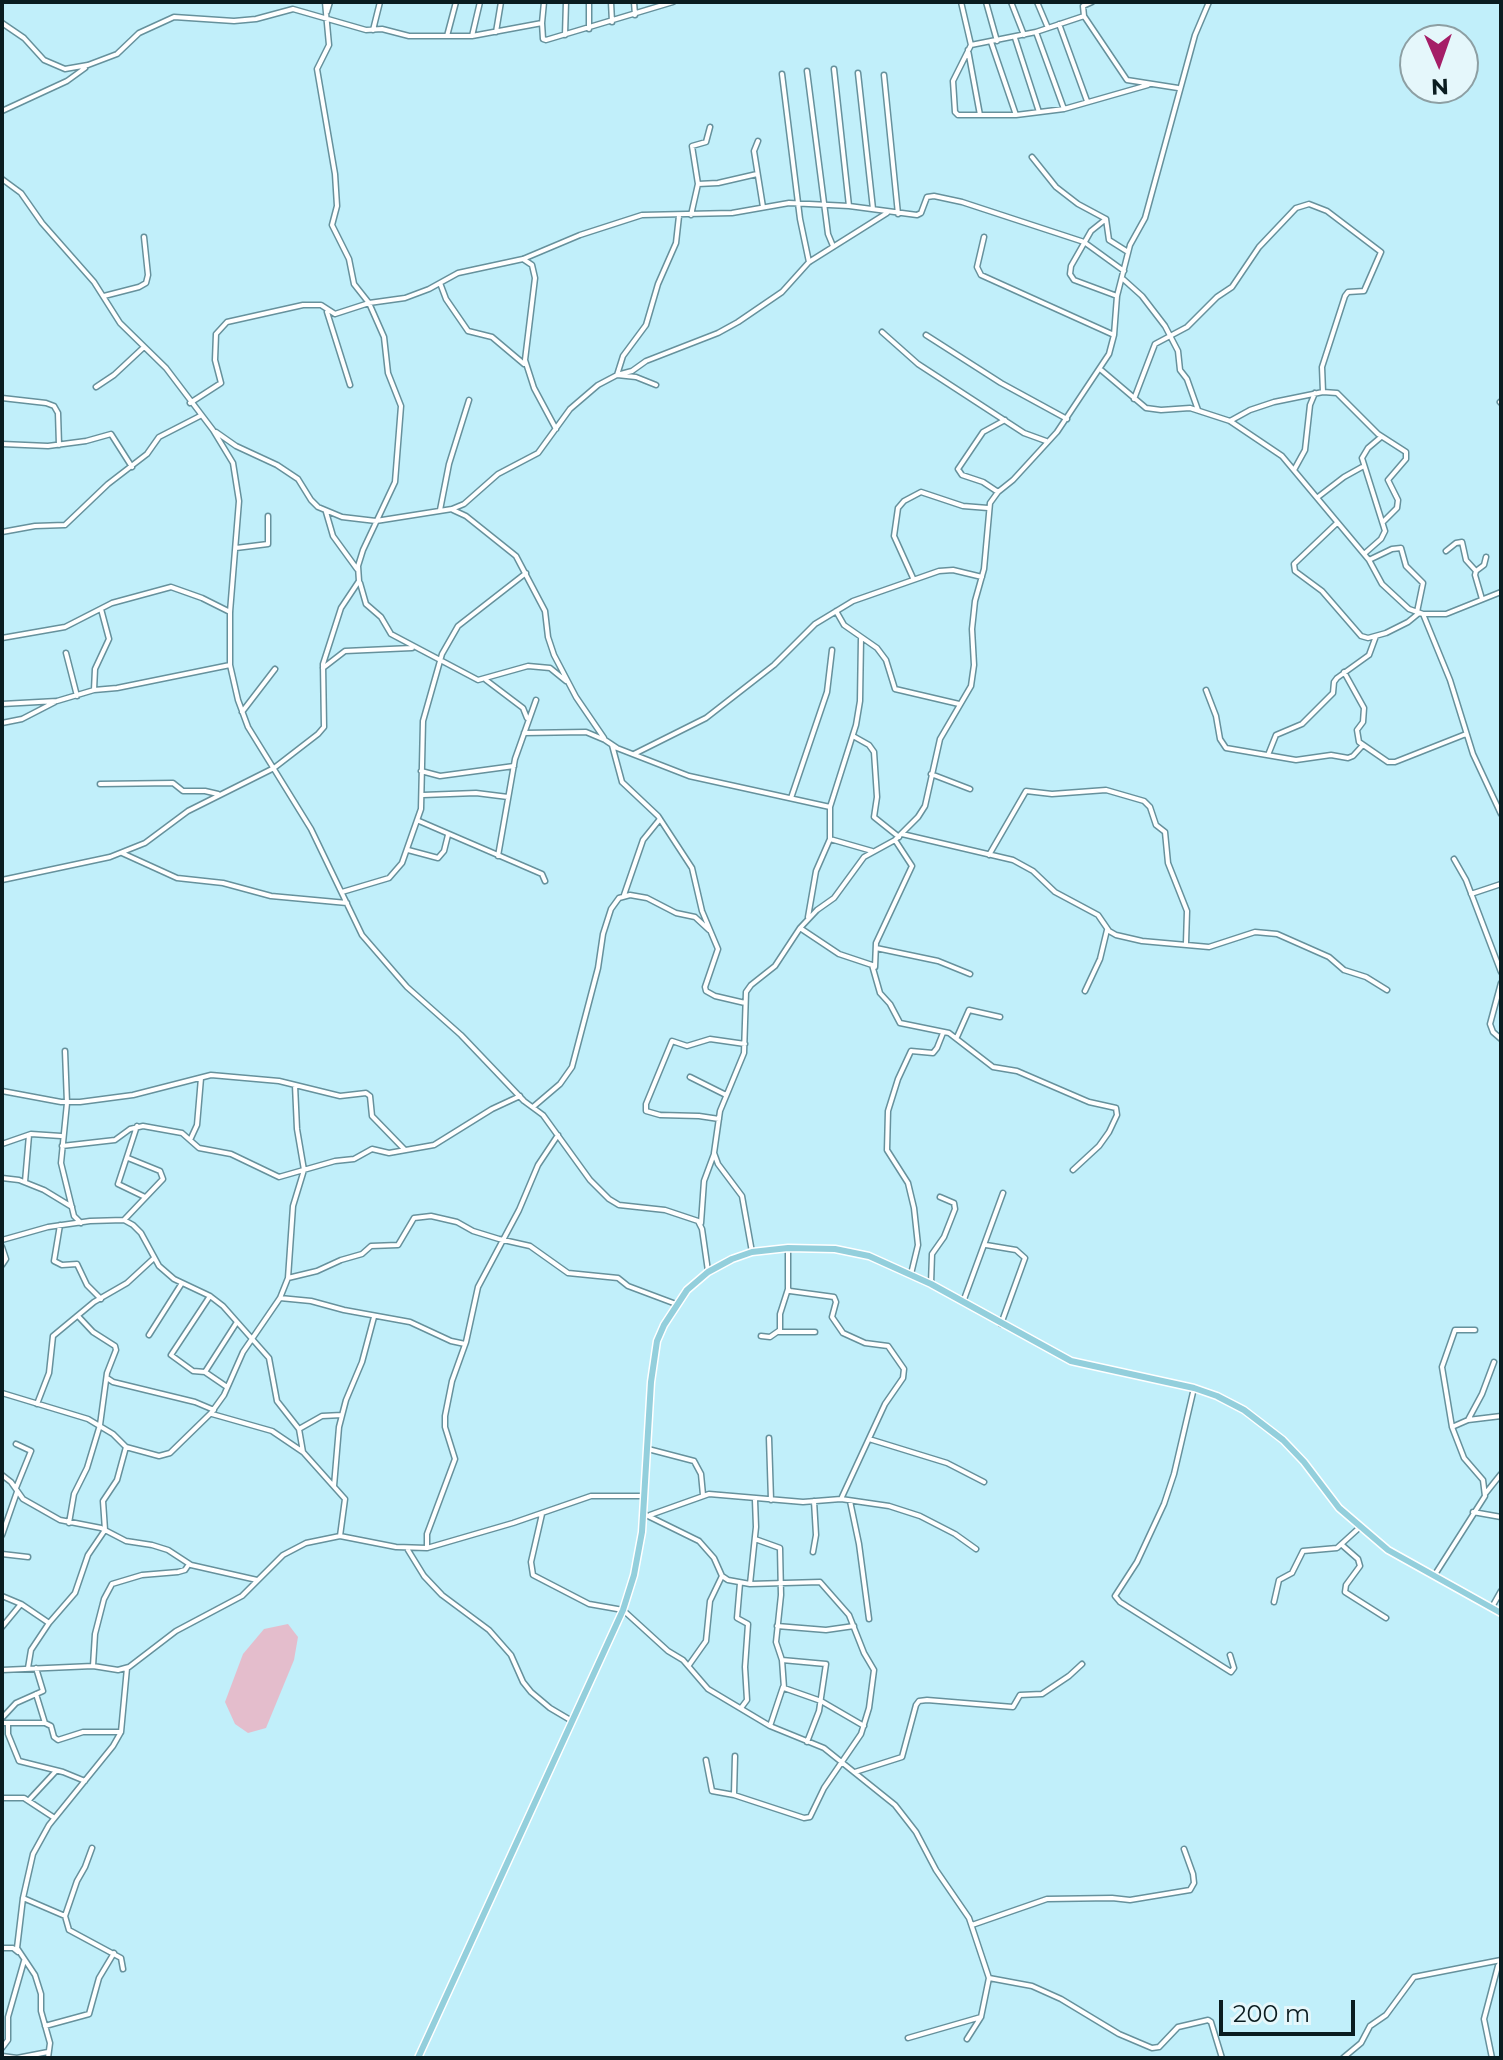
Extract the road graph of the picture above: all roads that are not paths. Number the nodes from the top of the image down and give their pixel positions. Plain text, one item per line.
1 (287, 2) edge
2 (328, 2) edge
3 (380, 2) edge
4 (456, 2) edge
5 (480, 2) edge
6 (501, 2) edge
7 (544, 2) edge
8 (566, 2) edge
9 (589, 2) edge
10 (611, 2) edge
11 (634, 2) edge
12 (673, 2) edge
13 (961, 2) edge
14 (986, 2) edge
15 (1011, 2) edge
16 (1037, 2) edge
17 (1092, 2) edge
18 (1209, 2) edge
19 (657, 4) edge
20 (1081, 4) edge
21 (288, 9) junction
22 (635, 15) junction
23 (326, 16) junction
24 (1084, 16) junction
25 (612, 22) junction
26 (2, 23) edge
27 (542, 23) junction
28 (1059, 24) junction
29 (1048, 28) junction
30 (589, 29) junction
31 (373, 30) junction
32 (496, 32) junction
33 (1036, 32) junction
34 (565, 35) junction
35 (1024, 35) junction
36 (447, 36) junction
37 (472, 36) junction
38 (1015, 37) junction
39 (994, 41) junction
40 (970, 46) junction
41 (88, 65) junction
42 (834, 69) dead end
43 (807, 71) dead end
44 (858, 73) dead end
45 (782, 74) dead end
46 (884, 75) dead end
47 (1148, 85) junction
48 (1179, 89) junction
49 (1087, 102) junction
50 (1064, 109) junction
51 (2, 111) edge
52 (1039, 112) junction
53 (980, 115) junction
54 (1016, 115) junction
55 (710, 127) dead end
56 (758, 141) dead end
57 (1032, 157) dead end
58 (757, 174) junction
59 (2, 179) edge
60 (698, 184) junction
61 (798, 203) junction
62 (824, 205) junction
63 (849, 206) junction
64 (763, 207) junction
65 (873, 209) junction
66 (889, 212) junction
67 (898, 214) junction
68 (679, 215) junction
69 (691, 215) junction
70 (1106, 219) junction
71 (144, 237) dead end
72 (984, 237) dead end
73 (1084, 242) junction
74 (833, 246) junction
75 (1128, 252) junction
76 (523, 259) junction
77 (809, 262) junction
78 (1124, 271) junction
79 (1122, 277) junction
80 (440, 283) junction
81 (104, 296) junction
82 (1117, 296) junction
83 (369, 303) junction
84 (326, 309) junction
85 (882, 332) dead end
86 (926, 335) dead end
87 (1114, 335) junction
88 (1171, 337) junction
89 (144, 347) junction
90 (526, 365) junction
91 (1100, 369) junction
92 (617, 375) junction
93 (350, 385) dead end
94 (656, 385) dead end
95 (96, 387) dead end
96 (1323, 392) junction
97 (1315, 393) junction
98 (2, 398) edge
99 (1134, 399) junction
100 (469, 400) dead end
101 (190, 403) junction
102 (1198, 410) junction
103 (200, 416) junction
104 (1006, 419) junction
105 (1067, 419) junction
106 (1230, 421) junction
107 (556, 429) junction
108 (213, 430) junction
109 (1381, 437) junction
110 (1046, 441) junction
111 (2, 444) edge
112 (59, 445) junction
113 (1363, 466) junction
114 (132, 467) junction
115 (1294, 470) junction
116 (998, 492) junction
117 (1318, 497) junction
118 (989, 508) junction
119 (452, 509) junction
120 (440, 510) junction
121 (326, 512) junction
122 (268, 516) dead end
123 (376, 521) junction
124 (1383, 522) junction
125 (1337, 523) junction
126 (2, 532) edge
127 (236, 548) junction
128 (1446, 551) dead end
129 (1364, 554) junction
130 (1486, 557) dead end
131 (1369, 560) junction
132 (358, 570) junction
133 (1476, 571) junction
134 (526, 573) junction
135 (982, 577) junction
136 (913, 578) junction
137 (359, 581) junction
138 (1501, 592) edge
139 (1482, 599) junction
140 (101, 608) junction
141 (836, 611) junction
142 (230, 612) junction
143 (1420, 613) junction
144 (1376, 636) junction
145 (2, 638) edge
146 (861, 638) junction
147 (414, 648) junction
148 (832, 650) dead end
149 (66, 653) dead end
150 (439, 661) junction
151 (230, 665) junction
152 (322, 668) junction
153 (275, 669) dead end
154 (1344, 672) junction
155 (486, 680) junction
156 (570, 685) junction
157 (94, 690) junction
158 (1206, 690) dead end
159 (77, 696) junction
160 (536, 700) dead end
161 (57, 701) junction
162 (2, 704) edge
163 (959, 704) junction
164 (242, 712) junction
165 (527, 720) junction
166 (2, 723) edge
167 (524, 733) junction
168 (1466, 734) junction
169 (853, 736) junction
170 (605, 740) junction
171 (612, 745) junction
172 (1363, 745) junction
173 (634, 754) junction
174 (1268, 755) junction
175 (514, 766) junction
176 (274, 768) junction
177 (421, 771) junction
178 (931, 774) junction
179 (100, 784) dead end
180 (970, 789) dead end
181 (220, 795) junction
182 (423, 795) junction
183 (508, 797) junction
184 (791, 798) junction
185 (830, 807) junction
186 (1501, 814) edge
187 (660, 819) junction
188 (419, 821) junction
189 (448, 835) junction
190 (899, 837) junction
191 (830, 839) junction
192 (408, 850) junction
193 (872, 851) junction
194 (122, 853) junction
195 (989, 855) junction
196 (498, 856) junction
197 (1454, 859) dead end
198 (2, 880) edge
199 (545, 881) dead end
200 (1501, 884) edge
201 (342, 892) junction
202 (1471, 894) junction
203 (624, 895) junction
204 (347, 903) junction
205 (807, 919) junction
206 (800, 928) junction
207 (1108, 928) junction
208 (709, 930) junction
209 (1186, 943) junction
210 (876, 948) junction
211 (875, 969) junction
212 (1501, 972) edge
213 (970, 974) dead end
214 (1501, 983) edge
215 (1387, 990) dead end
216 (1085, 991) dead end
217 (745, 1003) junction
218 (1000, 1017) dead end
219 (943, 1032) junction
220 (957, 1038) junction
221 (1501, 1039) edge
222 (745, 1044) junction
223 (65, 1051) dead end
224 (202, 1077) junction
225 (690, 1077) dead end
226 (295, 1085) junction
227 (2, 1091) edge
228 (726, 1095) junction
229 (520, 1096) junction
230 (67, 1103) junction
231 (533, 1107) junction
232 (719, 1119) junction
233 (137, 1126) junction
234 (29, 1135) junction
235 (558, 1135) junction
236 (62, 1137) junction
237 (191, 1138) junction
238 (2, 1144) edge
239 (62, 1146) junction
240 (405, 1150) junction
241 (714, 1153) junction
242 (128, 1158) junction
243 (304, 1170) junction
244 (1073, 1170) dead end
245 (2, 1178) edge
246 (25, 1182) junction
247 (1003, 1193) dead end
248 (145, 1197) junction
249 (940, 1197) dead end
250 (72, 1207) junction
251 (124, 1220) junction
252 (81, 1223) junction
253 (60, 1225) junction
254 (701, 1226) junction
255 (2, 1240) edge
256 (503, 1240) junction
257 (986, 1245) junction
258 (2, 1247) edge
259 (788, 1248) junction
260 (752, 1252) junction
261 (153, 1259) junction
262 (2, 1265) edge
263 (708, 1272) junction
264 (911, 1274) junction
265 (288, 1278) junction
266 (182, 1283) junction
267 (931, 1284) junction
268 (788, 1289) junction
269 (210, 1296) junction
270 (280, 1298) junction
271 (101, 1299) junction
272 (963, 1302) junction
273 (676, 1304) junction
274 (78, 1316) junction
275 (374, 1317) junction
276 (237, 1322) junction
277 (1001, 1324) junction
278 (1475, 1330) dead end
279 (779, 1332) junction
280 (815, 1332) dead end
281 (149, 1335) dead end
282 (761, 1336) dead end
283 (252, 1338) junction
284 (465, 1344) junction
285 (1494, 1362) dead end
286 (205, 1372) junction
287 (107, 1378) junction
288 (227, 1387) junction
289 (1194, 1388) junction
290 (2, 1393) edge
291 (37, 1404) junction
292 (212, 1412) junction
293 (342, 1415) junction
294 (1501, 1416) edge
295 (1468, 1420) junction
296 (100, 1425) junction
297 (1452, 1427) junction
298 (299, 1429) junction
299 (769, 1438) dead end
300 (869, 1439) junction
301 (16, 1444) dead end
302 (126, 1447) junction
303 (646, 1448) junction
304 (303, 1452) junction
305 (1501, 1474) edge
306 (2, 1475) edge
307 (984, 1482) dead end
308 (334, 1486) junction
309 (16, 1491) junction
310 (645, 1496) junction
311 (703, 1496) junction
312 (1485, 1496) junction
313 (841, 1499) junction
314 (755, 1500) junction
315 (771, 1500) junction
316 (814, 1501) junction
317 (850, 1501) junction
318 (2, 1512) edge
319 (1473, 1512) junction
320 (10, 1513) junction
321 (542, 1514) junction
322 (646, 1514) junction
323 (1501, 1517) edge
324 (69, 1523) junction
325 (1359, 1528) junction
326 (105, 1530) junction
327 (2, 1535) edge
328 (340, 1536) junction
329 (755, 1539) junction
330 (1342, 1545) junction
331 (407, 1548) junction
332 (427, 1548) junction
333 (976, 1549) dead end
334 (813, 1552) dead end
335 (2, 1554) edge
336 (28, 1557) dead end
337 (189, 1564) junction
338 (722, 1576) junction
339 (1434, 1576) junction
340 (257, 1580) junction
341 (740, 1583) junction
342 (750, 1584) junction
343 (781, 1584) junction
344 (1501, 1591) edge
345 (2, 1596) edge
346 (1274, 1602) dead end
347 (21, 1604) junction
348 (1492, 1607) junction
349 (623, 1610) junction
350 (1501, 1613) edge
351 (1386, 1618) dead end
352 (869, 1619) dead end
353 (49, 1623) junction
354 (777, 1626) junction
355 (854, 1626) junction
356 (2, 1627) edge
357 (1230, 1655) dead end
358 (782, 1660) junction
359 (1082, 1664) dead end
360 (93, 1666) junction
361 (689, 1666) junction
362 (36, 1668) junction
363 (127, 1668) junction
364 (28, 1669) junction
365 (2, 1670) edge
366 (783, 1686) junction
367 (36, 1694) junction
368 (821, 1701) junction
369 (741, 1708) junction
370 (3, 1719) edge
371 (572, 1721) junction
372 (45, 1723) junction
373 (770, 1726) junction
374 (864, 1726) junction
375 (121, 1732) junction
376 (807, 1742) junction
377 (735, 1756) dead end
378 (706, 1760) dead end
379 (841, 1762) junction
380 (56, 1771) junction
381 (855, 1772) junction
382 (85, 1781) junction
383 (734, 1795) junction
384 (2, 1798) edge
385 (29, 1800) junction
386 (54, 1818) junction
387 (92, 1848) dead end
388 (1184, 1849) dead end
389 (23, 1898) junction
390 (65, 1916) junction
391 (972, 1925) junction
392 (16, 1943) junction
393 (2, 1948) edge
394 (10, 1948) junction
395 (114, 1953) junction
396 (20, 1954) junction
397 (24, 1961) junction
398 (1501, 1961) edge
399 (123, 1969) dead end
400 (989, 1978) junction
401 (5, 2016) edge
402 (981, 2017) junction
403 (45, 2026) junction
404 (908, 2038) dead end
405 (967, 2039) dead end
406 (2, 2048) edge
407 (48, 2055) edge
408 (2, 2056) edge
409 (17, 2058) edge
410 (418, 2058) edge
411 (1222, 2058) edge
412 (1343, 2058) edge
413 (1492, 2058) edge

1 - 21 street
2 - 23 street
3 - 31 street
4 - 36 street
5 - 37 street
6 - 32 street
7 - 27 street
8 - 34 street
9 - 30 street
10 - 25 street
11 - 22 street
12 - 19 street
13 - 40 street
14 - 39 street
15 - 35 street
16 - 29 street
17 - 20 street
18 - 48 street
19 - 22 street
20 - 24 street
21 - 23 street
21 - 41 street
22 - 25 street
23 - 31 street
23 - 83 street
24 - 28 street
24 - 47 street
25 - 30 street
26 - 41 street
27 - 32 street
27 - 34 street
28 - 29 street
28 - 49 street
29 - 33 street
30 - 34 street
31 - 36 street
32 - 37 street
33 - 35 street
33 - 50 street
35 - 38 street
36 - 37 street
38 - 39 street
38 - 52 street
39 - 40 street
39 - 54 street
40 - 53 street
40 - 53 street
41 - 51 street
42 - 63 street
43 - 62 street
44 - 65 street
45 - 61 street
46 - 67 street
47 - 48 street
47 - 49 street
48 - 75 street
49 - 50 street
50 - 52 street
52 - 54 street
53 - 54 street
55 - 60 street
56 - 58 street
57 - 70 street
58 - 60 street
58 - 64 street
59 - 81 street
60 - 69 street
61 - 62 street
61 - 64 street
61 - 77 street
62 - 63 street
62 - 74 street
63 - 65 street
64 - 69 street
65 - 66 street
66 - 67 street
66 - 74 street
67 - 73 street
68 - 69 street
68 - 76 street
68 - 92 street
70 - 73 street
70 - 75 street
71 - 81 street
72 - 87 street
73 - 78 street
73 - 82 street
74 - 77 street
75 - 78 street
76 - 80 street
76 - 90 street
77 - 92 street
78 - 79 street
79 - 82 street
79 - 88 street
80 - 83 street
80 - 90 street
81 - 89 street
82 - 87 street
83 - 84 street
83 - 123 street
84 - 93 street
84 - 101 street
85 - 104 street
86 - 105 street
87 - 91 street
88 - 96 street
88 - 99 street
88 - 102 street
89 - 95 street
89 - 101 street
90 - 107 street
91 - 99 street
91 - 105 street
92 - 94 street
92 - 107 street
96 - 97 street
96 - 109 street
97 - 106 street
97 - 115 street
98 - 112 street
99 - 102 street
100 - 120 street
101 - 103 street
102 - 106 street
103 - 108 street
103 - 114 street
104 - 110 street
104 - 116 street
105 - 110 street
106 - 115 street
107 - 119 street
108 - 121 street
108 - 127 street
109 - 113 street
109 - 124 street
110 - 116 street
111 - 112 street
112 - 114 street
113 - 117 street
113 - 124 street
114 - 126 street
115 - 117 street
116 - 118 street
117 - 125 street
118 - 135 street
118 - 136 street
119 - 120 street
119 - 134 street
120 - 123 street
121 - 123 street
121 - 132 street
122 - 127 street
123 - 132 street
124 - 129 street
125 - 129 street
125 - 144 street
127 - 142 street
128 - 133 street
129 - 131 street
130 - 133 street
131 - 143 street
131 - 143 street
132 - 137 street
133 - 139 street
134 - 150 street
134 - 156 street
135 - 136 street
135 - 163 street
136 - 141 street
137 - 147 street
137 - 152 street
138 - 139 street
139 - 143 street
140 - 142 street
140 - 145 street
140 - 157 street
141 - 146 street
141 - 173 street
142 - 151 street
143 - 144 street
143 - 168 street
144 - 154 street
146 - 163 street
146 - 169 street
147 - 150 street
147 - 152 street
148 - 184 street
149 - 159 street
150 - 155 street
150 - 177 street
151 - 157 street
151 - 164 street
152 - 176 street
153 - 164 street
154 - 172 street
154 - 174 street
155 - 156 street
155 - 165 street
156 - 170 street
157 - 159 street
158 - 174 street
159 - 161 street
160 - 165 street
161 - 162 street
161 - 166 street
163 - 178 street
164 - 176 street
165 - 167 street
167 - 170 street
167 - 175 street
168 - 172 street
168 - 186 street
169 - 185 street
169 - 190 street
170 - 171 street
171 - 173 street
171 - 187 street
172 - 174 street
173 - 184 street
175 - 177 street
175 - 183 street
176 - 181 street
176 - 201 street
177 - 182 street
178 - 180 street
178 - 190 street
179 - 181 street
181 - 194 street
182 - 183 street
182 - 188 street
183 - 196 street
184 - 185 street
185 - 191 street
187 - 203 street
187 - 208 street
188 - 189 street
188 - 192 street
189 - 192 street
189 - 196 street
190 - 193 street
190 - 195 street
190 - 210 street
191 - 193 street
191 - 205 street
192 - 201 street
193 - 205 street
194 - 198 street
194 - 204 street
195 - 207 street
195 - 209 street
196 - 199 street
197 - 202 street
200 - 202 street
201 - 204 street
202 - 212 street
203 - 208 street
203 - 231 street
204 - 229 street
205 - 206 street
206 - 211 street
206 - 217 street
207 - 209 street
207 - 216 street
208 - 217 street
209 - 215 street
210 - 211 street
210 - 213 street
211 - 219 street
214 - 221 street
217 - 222 street
218 - 220 street
219 - 220 street
219 - 264 street
220 - 244 street
222 - 228 street
222 - 232 street
223 - 230 street
224 - 226 street
224 - 230 street
224 - 237 street
225 - 228 street
226 - 240 street
226 - 243 street
227 - 230 street
228 - 232 street
229 - 231 street
229 - 240 street
230 - 236 street
231 - 235 street
232 - 241 street
233 - 237 street
233 - 239 street
233 - 242 street
234 - 236 street
234 - 238 street
234 - 246 street
235 - 254 street
235 - 256 street
236 - 239 street
237 - 243 street
239 - 250 street
240 - 243 street
241 - 254 street
241 - 260 street
242 - 248 street
242 - 248 street
243 - 265 street
245 - 246 street
246 - 250 street
247 - 257 street
248 - 251 street
249 - 267 street
250 - 252 street
251 - 252 street
251 - 261 street
252 - 253 street
253 - 255 street
253 - 271 street
254 - 263 street
256 - 265 street
256 - 273 street
256 - 284 street
257 - 272 street
257 - 277 street
258 - 262 street
259 - 260 main road
259 - 264 main road
259 - 268 street
260 - 263 main road
261 - 266 street
261 - 271 street
263 - 273 main road
264 - 267 main road
265 - 270 street
266 - 269 street
266 - 281 street
267 - 272 main road
268 - 279 street
268 - 300 street
269 - 276 street
269 - 286 street
270 - 275 street
270 - 283 street
271 - 274 street
272 - 277 main road
273 - 303 main road
274 - 287 street
274 - 291 street
275 - 284 street
275 - 293 street
276 - 283 street
276 - 286 street
277 - 289 main road
278 - 297 street
279 - 280 street
279 - 282 street
283 - 288 street
283 - 298 street
284 - 332 street
285 - 295 street
286 - 288 street
287 - 292 street
287 - 296 street
288 - 292 street
289 - 325 main road
289 - 357 street
290 - 291 street
291 - 296 street
292 - 302 street
292 - 304 street
293 - 298 street
293 - 308 street
294 - 295 street
295 - 297 street
296 - 302 street
296 - 324 street
297 - 312 street
298 - 304 street
299 - 315 street
300 - 307 street
300 - 313 street
301 - 309 street
302 - 326 street
303 - 310 main road
303 - 311 street
304 - 308 street
305 - 312 street
306 - 309 street
308 - 328 street
309 - 320 street
309 - 324 street
310 - 321 street
310 - 322 main road
311 - 314 street
311 - 322 street
312 - 319 street
313 - 316 street
313 - 317 street
314 - 315 street
314 - 329 street
315 - 316 street
316 - 334 street
317 - 333 street
317 - 352 street
318 - 320 street
319 - 323 street
319 - 339 street
320 - 327 street
321 - 332 street
321 - 349 street
322 - 338 street
322 - 349 main road
324 - 326 street
325 - 330 street
325 - 339 main road
326 - 337 street
326 - 353 street
328 - 331 street
328 - 340 street
329 - 342 street
329 - 343 street
330 - 346 street
330 - 351 street
331 - 332 street
331 - 371 street
335 - 336 street
337 - 340 street
337 - 360 street
338 - 341 street
338 - 361 street
339 - 348 main road
340 - 363 street
341 - 342 street
341 - 369 street
342 - 343 street
343 - 354 street
343 - 355 street
344 - 348 street
345 - 347 street
347 - 353 street
347 - 356 street
348 - 350 main road
349 - 361 street
349 - 371 main road
353 - 364 street
354 - 355 street
354 - 358 street
355 - 374 street
358 - 366 street
358 - 368 street
359 - 381 street
360 - 362 street
360 - 363 street
361 - 369 street
362 - 364 street
362 - 367 street
363 - 375 street
364 - 365 street
366 - 368 street
366 - 373 street
367 - 370 street
367 - 372 street
368 - 374 street
368 - 376 street
369 - 373 street
370 - 372 street
370 - 380 street
371 - 410 main road
372 - 375 street
373 - 376 street
374 - 379 street
375 - 382 street
376 - 379 street
377 - 383 street
378 - 383 street
379 - 381 street
379 - 383 street
380 - 382 street
380 - 385 street
381 - 391 street
382 - 386 street
384 - 385 street
385 - 386 street
386 - 389 street
387 - 390 street
388 - 391 street
389 - 390 street
389 - 392 street
390 - 395 street
391 - 400 street
392 - 394 street
392 - 396 street
393 - 394 street
394 - 396 street
395 - 399 street
395 - 403 street
396 - 397 street
397 - 401 street
397 - 403 street
398 - 412 street
398 - 413 street
400 - 402 street
400 - 411 street
401 - 406 street
402 - 404 street
402 - 405 street
403 - 407 street
407 - 409 street
408 - 409 street

